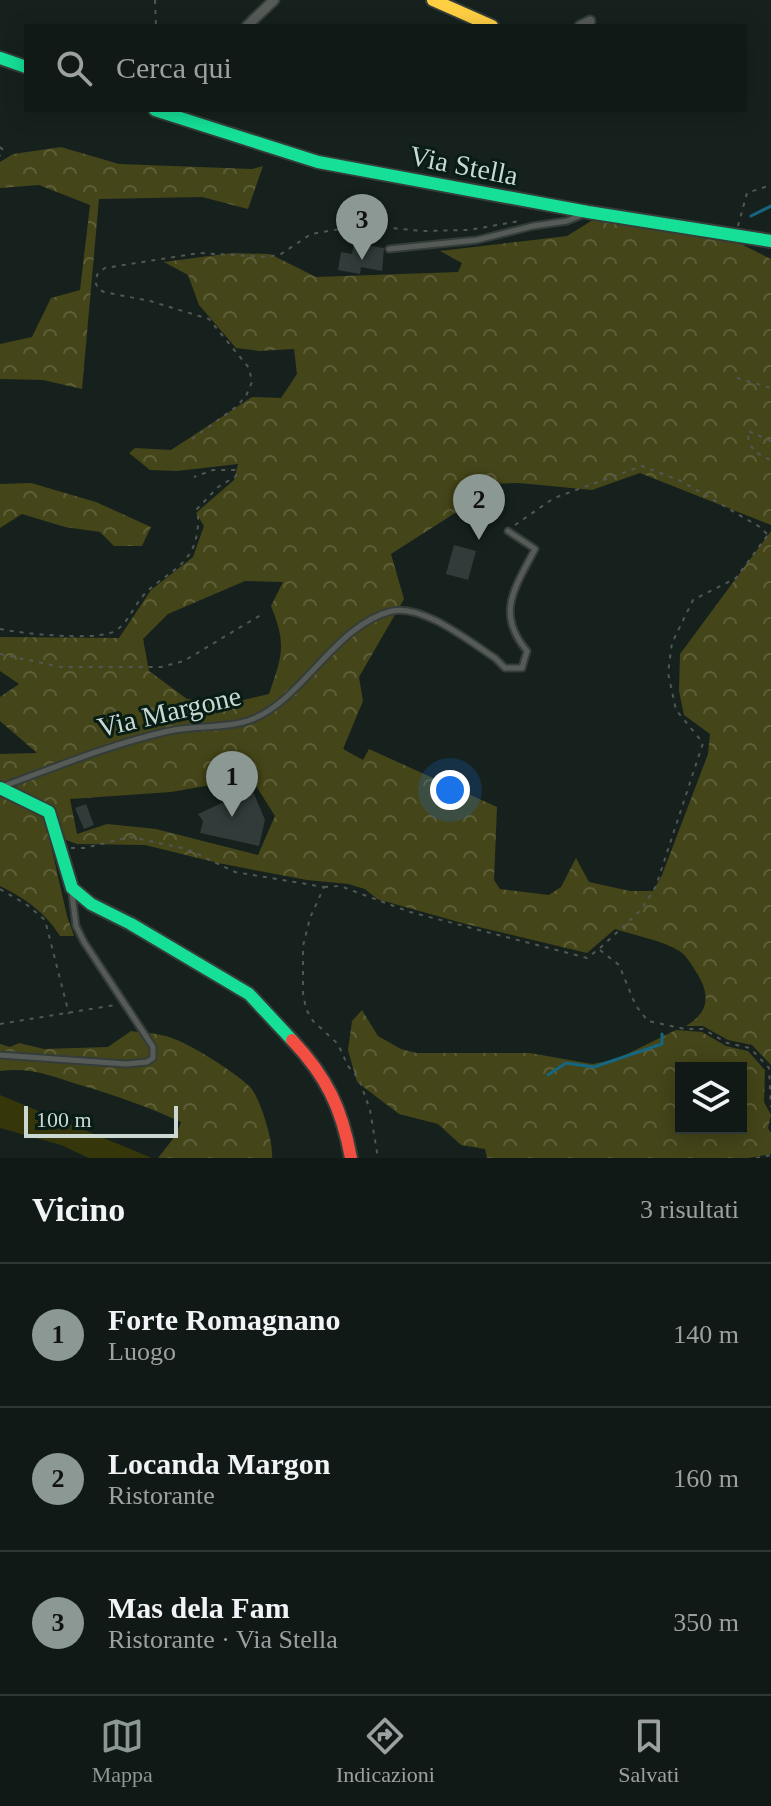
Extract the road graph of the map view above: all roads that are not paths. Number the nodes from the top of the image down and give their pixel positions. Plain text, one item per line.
1 (274, 0) edge
2 (433, 0) edge
3 (249, 24) edge
4 (487, 24) edge
5 (0, 58) edge
6 (24, 66) edge
7 (161, 112) edge
8 (588, 212) junction
9 (771, 241) edge
10 (389, 249) dead end
11 (508, 531) road end
12 (0, 787) edge
13 (72, 888) junction
14 (0, 1055) edge
15 (351, 1158) edge

1 - 3 street
2 - 4 main road
5 - 6 main road
7 - 8 main road, Via Stella
8 - 9 main road, Via Stella
8 - 10 lane
11 - 12 lane, Via Margone
12 - 13 main road, Via Margone
13 - 14 lane, Via Margone
13 - 15 main road

